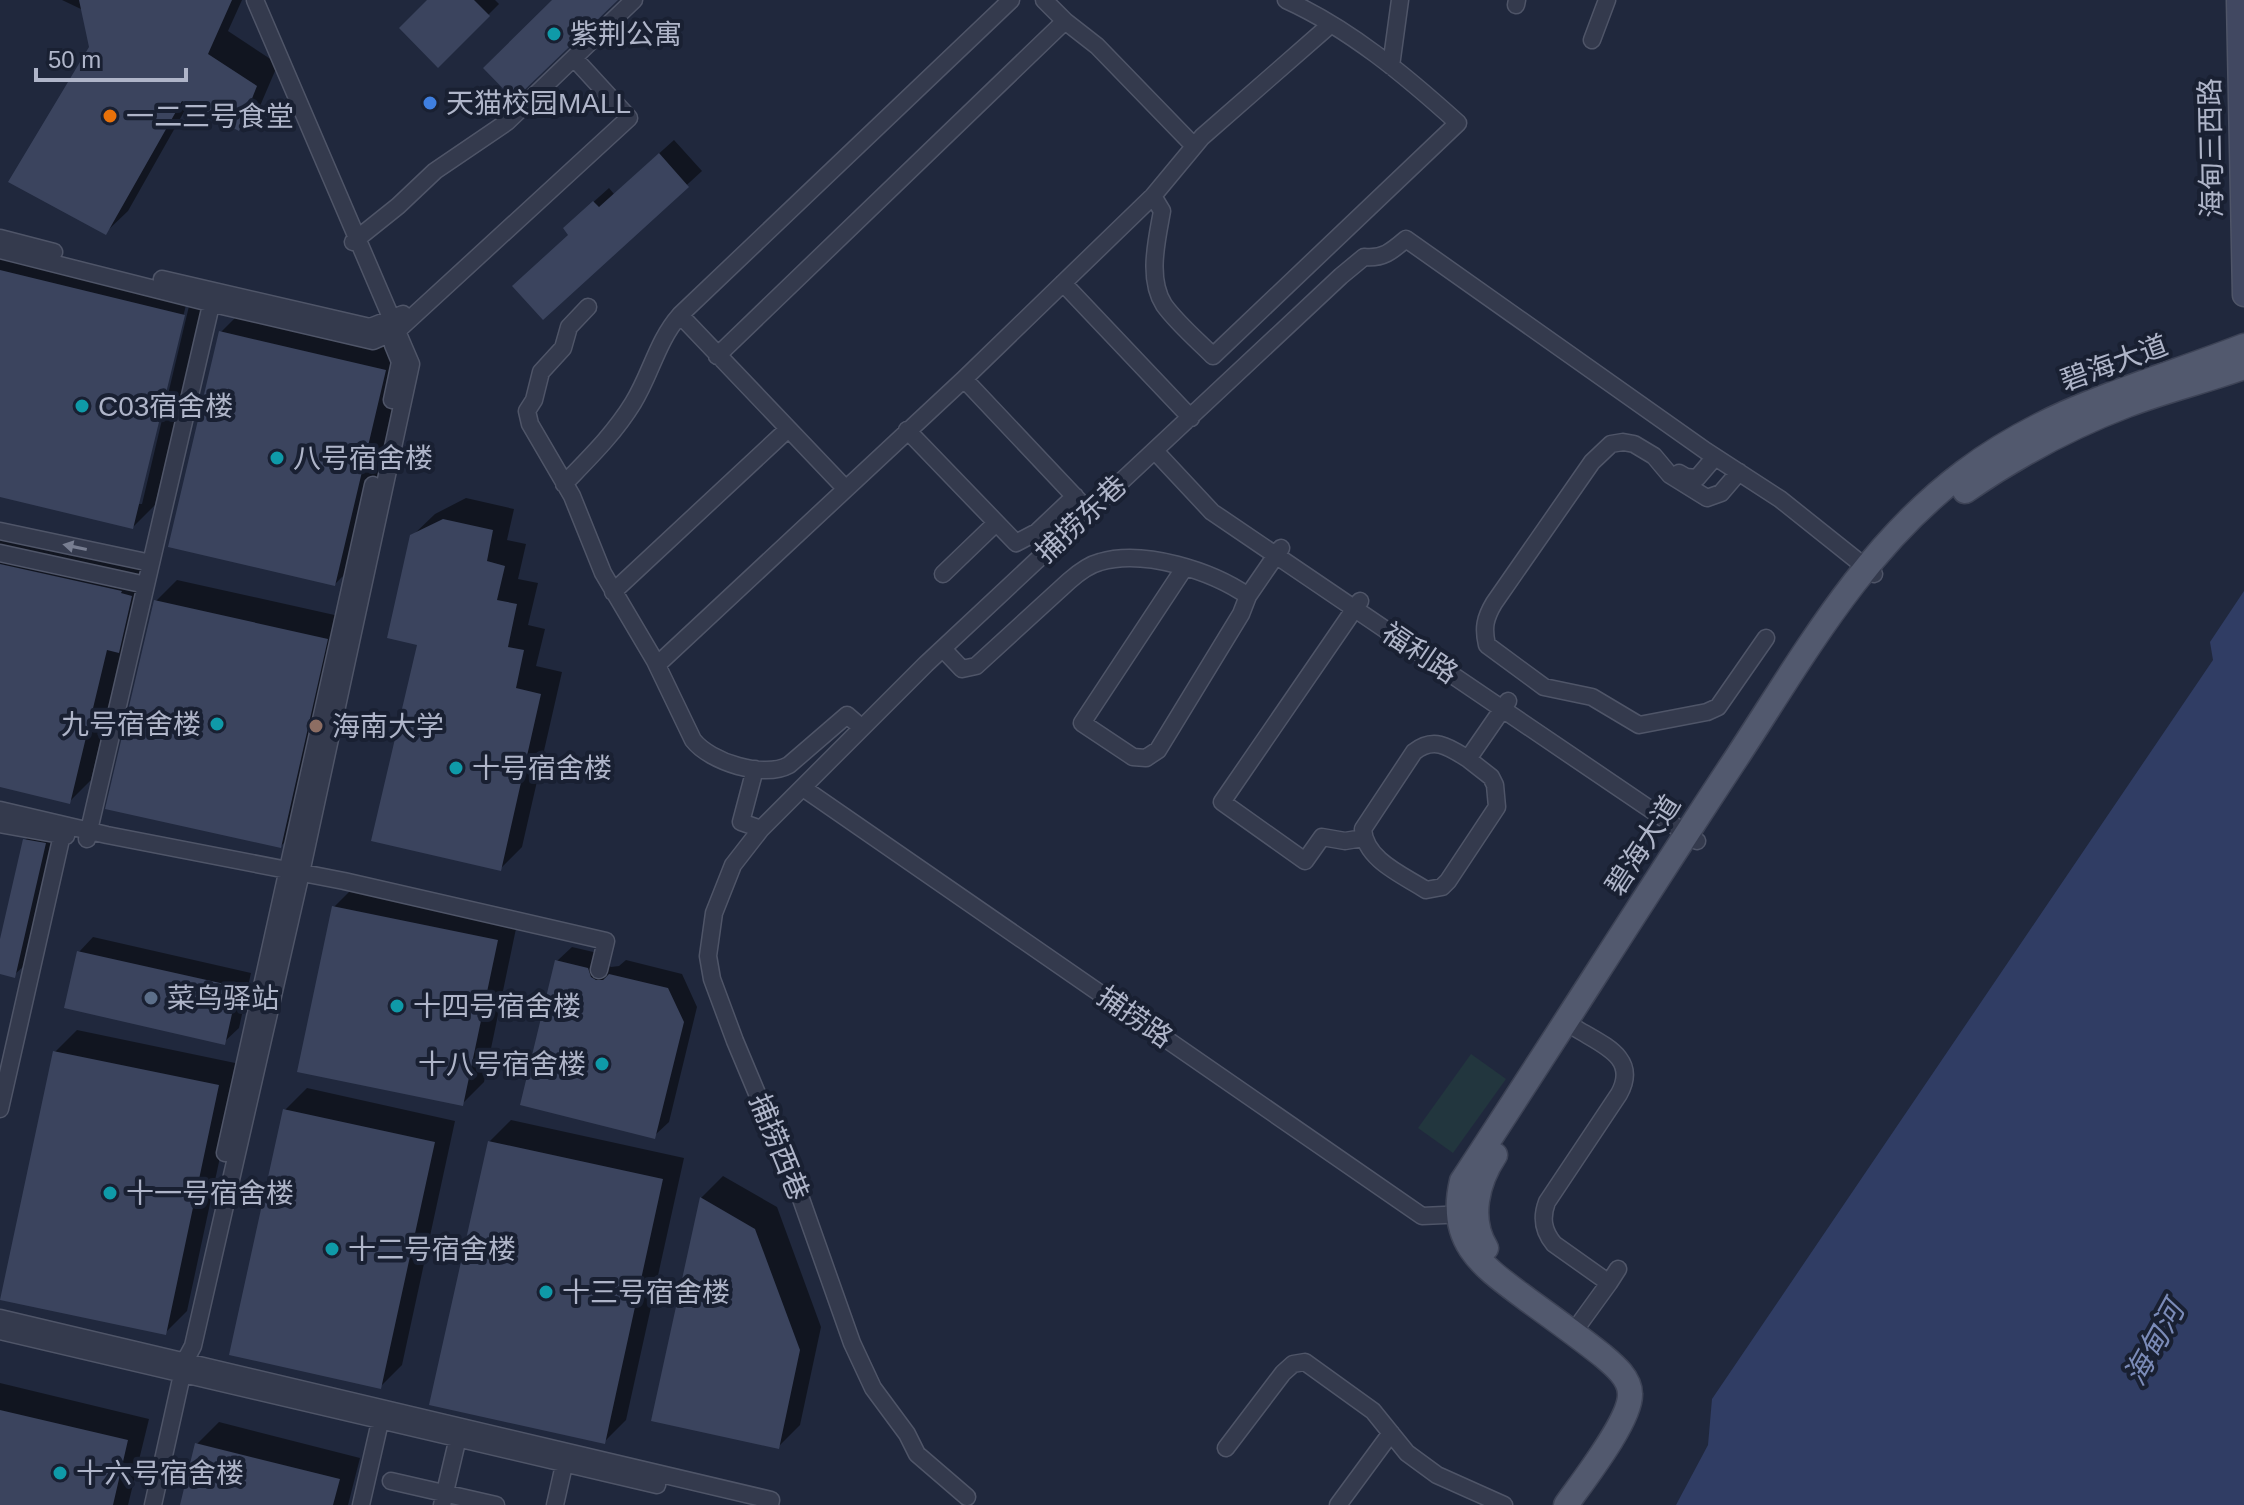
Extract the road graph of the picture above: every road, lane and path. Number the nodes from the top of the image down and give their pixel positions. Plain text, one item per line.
1 (246, 0) edge
2 (255, 0) edge
3 (634, 0) edge
4 (1011, 0) edge
5 (1044, 0) edge
6 (1400, 0) edge
7 (1607, 0) edge
8 (2238, 0) edge
9 (1289, 1) edge
10 (1065, 21) junction
11 (1330, 25) junction
12 (1592, 40) dead end
13 (574, 58) junction
14 (1391, 66) junction
15 (283, 74) junction
16 (1194, 146) junction
17 (1153, 196) junction
18 (0, 238) edge
19 (355, 240) junction
20 (0, 250) edge
21 (1063, 283) junction
22 (184, 291) junction
23 (2244, 295) edge
24 (212, 298) junction
25 (588, 307) dead end
26 (680, 315) junction
27 (391, 326) junction
28 (2244, 346) edge
29 (1217, 352) junction
30 (717, 356) junction
31 (2244, 367) edge
32 (1238, 374) junction
33 (964, 379) junction
34 (1191, 418) junction
35 (787, 430) junction
36 (907, 430) junction
37 (1159, 447) junction
38 (1715, 457) junction
39 (1663, 464) junction
40 (1739, 472) junction
41 (564, 484) junction
42 (844, 487) junction
43 (1075, 496) junction
44 (1089, 512) junction
45 (996, 523) junction
46 (0, 531) edge
47 (1279, 551) junction
48 (0, 553) edge
49 (151, 563) junction
50 (1185, 567) junction
51 (1870, 571) junction
52 (943, 574) dead end
53 (146, 585) junction
54 (613, 592) junction
55 (1248, 596) junction
56 (1358, 604) junction
57 (1766, 638) dead end
58 (943, 649) junction
59 (657, 665) junction
60 (1506, 705) junction
61 (862, 728) junction
62 (1468, 759) junction
63 (755, 769) junction
64 (803, 788) junction
65 (0, 810) edge
66 (0, 824) edge
67 (761, 829) junction
68 (59, 830) junction
69 (1694, 834) junction
70 (88, 835) junction
71 (1363, 838) junction
72 (294, 875) junction
73 (599, 970) dead end
74 (1577, 1029) junction
75 (0, 1063) edge
76 (2, 1089) edge
77 (0, 1109) edge
78 (1467, 1214) junction
79 (0, 1318) edge
80 (1580, 1323) junction
81 (0, 1331) edge
82 (178, 1366) junction
83 (387, 1415) junction
84 (459, 1432) junction
85 (1391, 1433) junction
86 (1226, 1448) dead end
87 (566, 1457) junction
88 (391, 1481) dead end
89 (967, 1497) dead end
90 (444, 1499) edge
91 (1473, 1499) edge
92 (765, 1503) edge
93 (143, 1505) edge
94 (153, 1505) edge
95 (361, 1505) edge
96 (370, 1505) edge
97 (496, 1505) edge
98 (555, 1505) edge
99 (743, 1505) edge
100 (1338, 1505) edge
101 (1504, 1505) edge
102 (1566, 1505) edge
103 (1581, 1505) edge

1 - 15 street
2 - 15 street
3 - 13 street
4 - 26 street
5 - 10 street
6 - 14 street
7 - 12 street
8 - 23 main road, 海甸三西路
9 - 11 street
10 - 16 street
10 - 30 street
11 - 14 street
11 - 16 street
13 - 19 street
13 - 27 street
14 - 29 street
15 - 19 street
16 - 17 street
17 - 21 street
17 - 29 street
18 - 22 street
19 - 27 street
20 - 22 street
21 - 33 street
21 - 34 street
22 - 24 street
24 - 27 street
24 - 49 street
25 - 41 street
26 - 30 street
26 - 41 street
27 - 72 street
28 - 51 main road, 碧海大道
29 - 32 street
30 - 35 street
31 - 51 main road, 碧海大道
32 - 34 street, 捕捞东巷
32 - 38 street, 捕捞东巷
33 - 36 street
33 - 43 street
34 - 37 street, 捕捞东巷
35 - 42 street
35 - 54 street
36 - 42 street
36 - 45 street
37 - 44 street, 捕捞东巷
37 - 47 street, 福利路
38 - 39 street
38 - 40 street
39 - 40 street
39 - 57 street
40 - 51 street
41 - 54 street
42 - 59 street
43 - 44 street
43 - 45 street
44 - 58 street, 捕捞东巷
45 - 52 street
49 -> 46 street
47 - 55 street
47 - 56 street, 福利路
48 - 53 street
49 - 53 street
50 - 55 street
50 - 55 street
50 - 58 street
51 - 69 main road, 碧海大道
53 - 70 street
54 - 59 street
56 - 60 street, 福利路
56 - 71 street
58 - 61 street, 捕捞东巷
59 - 63 street
60 - 62 street
60 - 69 street, 福利路
61 - 63 street
61 - 64 street, 捕捞东巷
62 - 71 street
62 - 71 street
63 - 67 street
64 - 67 street, 捕捞西巷
64 - 78 street, 捕捞路
65 - 68 street
66 - 68 street
67 - 89 street, 捕捞西巷
68 - 70 street
68 - 75 street
68 - 76 street
69 - 74 main road, 碧海大道
69 - 78 main road, 碧海大道
70 - 72 street
72 - 73 street
72 - 82 street
74 - 78 main road, 碧海大道
74 - 80 street
76 - 77 street
78 - 80 main road, 碧海大道
78 - 102 main road, 碧海大道
79 - 82 street
80 - 103 main road, 碧海大道
81 - 82 street
82 - 83 street
82 - 93 street
82 - 94 street
83 - 84 street
83 - 95 street
83 - 96 street
84 - 87 street
84 - 90 street
85 - 86 street
85 - 91 street
85 - 100 street
87 - 92 street
87 - 98 street
87 - 99 street
88 - 90 street
90 - 97 street
91 - 101 street

